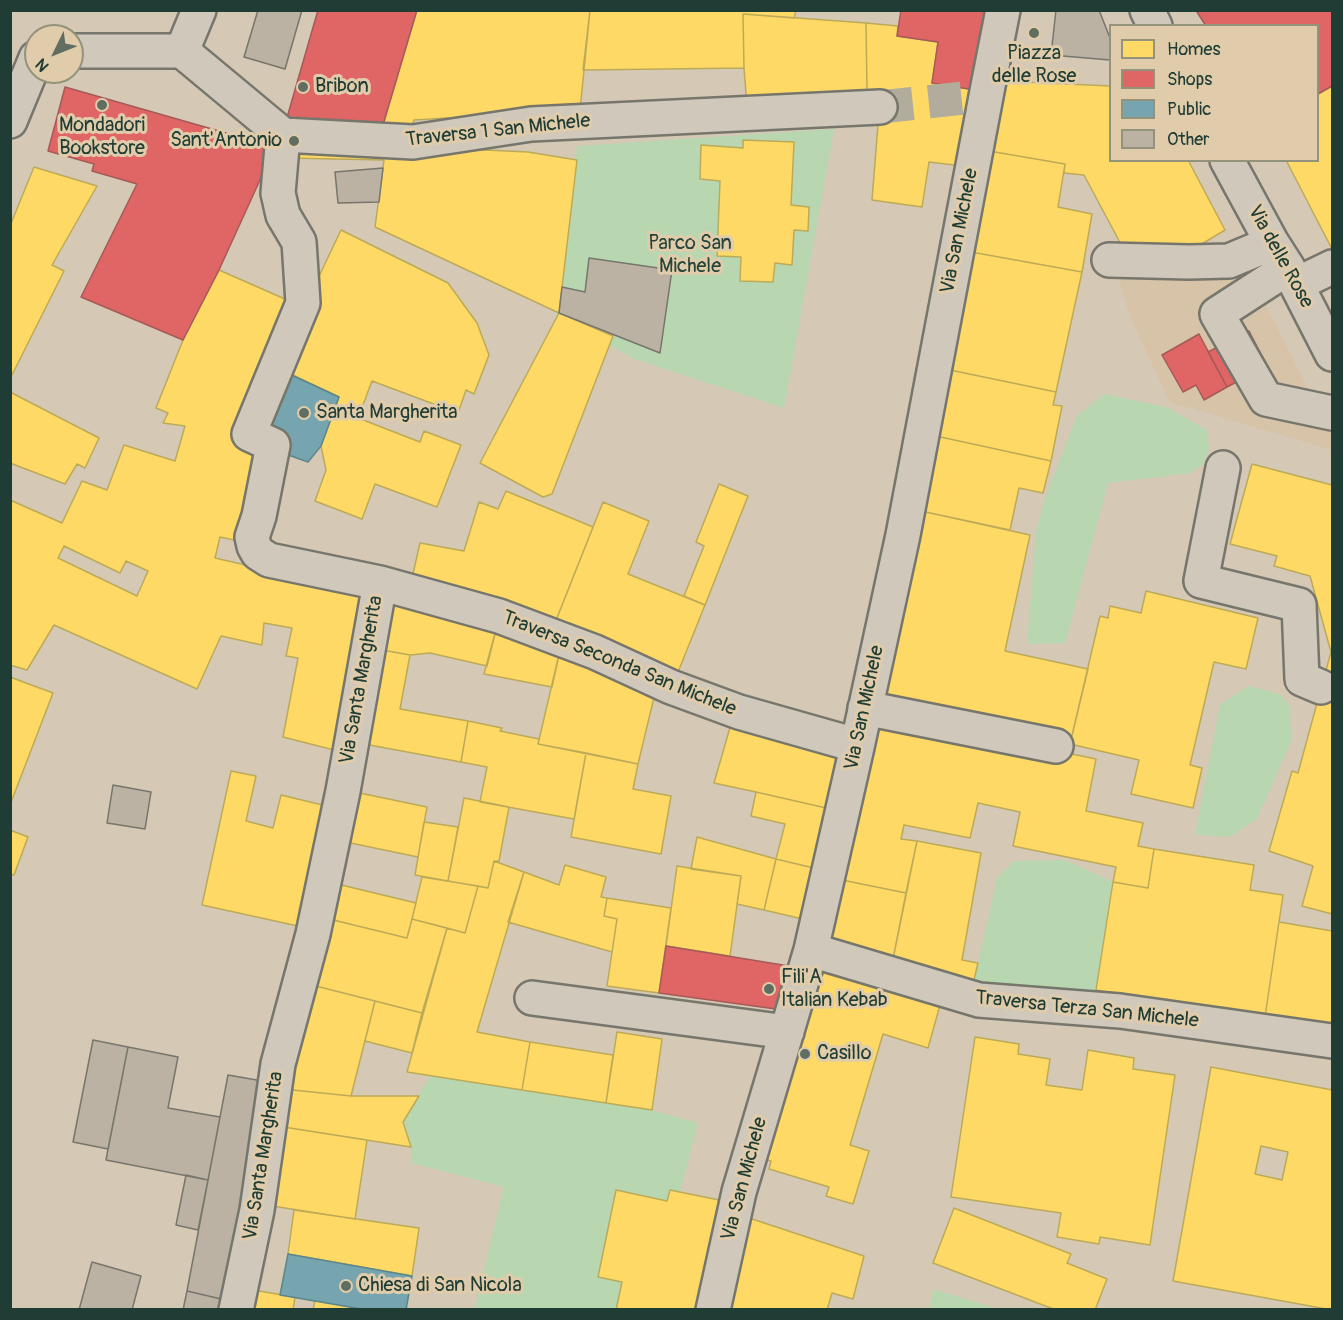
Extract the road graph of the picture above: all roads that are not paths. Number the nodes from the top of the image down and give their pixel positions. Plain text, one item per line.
1 (199, 10) edge
2 (1003, 10) edge
3 (1148, 10) edge
4 (1154, 24) edge
5 (84, 51) edge
6 (182, 51) junction
7 (25, 84) edge
8 (879, 107) tunnel mouth
9 (10, 121) edge
10 (283, 135) junction
11 (1228, 162) edge
12 (1108, 260) dead end
13 (1286, 265) junction
14 (1332, 267) edge
15 (1332, 354) edge
16 (1332, 413) edge
17 (1223, 468) dead end
18 (380, 583) junction
19 (1321, 687) dead end
20 (865, 708) junction
21 (1056, 746) dead end
22 (857, 747) junction
23 (811, 950) junction
24 (532, 998) dead end
25 (787, 1032) junction
26 (1332, 1041) edge
27 (236, 1310) edge
28 (713, 1310) edge

1 - 6 street
2 - 20 street, Via San Michele
3 - 4 street
5 - 6 street
6 - 10 street
7 - 9 street
8 - 10 street, Traversa 1 San Michele
10 - 18 street, Via Santa Margherita
11 - 13 street, Via delle Rose
12 - 13 street
13 - 14 street
13 - 15 street, Via delle Rose
13 - 16 street
17 - 19 street
18 - 22 street, Traversa Seconda San Michele
18 - 27 street, Via Santa Margherita
20 - 21 street
20 - 22 street, Via San Michele
22 - 23 street, Via San Michele
23 - 25 street, Via San Michele
23 - 26 street, Traversa Terza San Michele
24 - 25 street
25 - 28 street, Via San Michele

